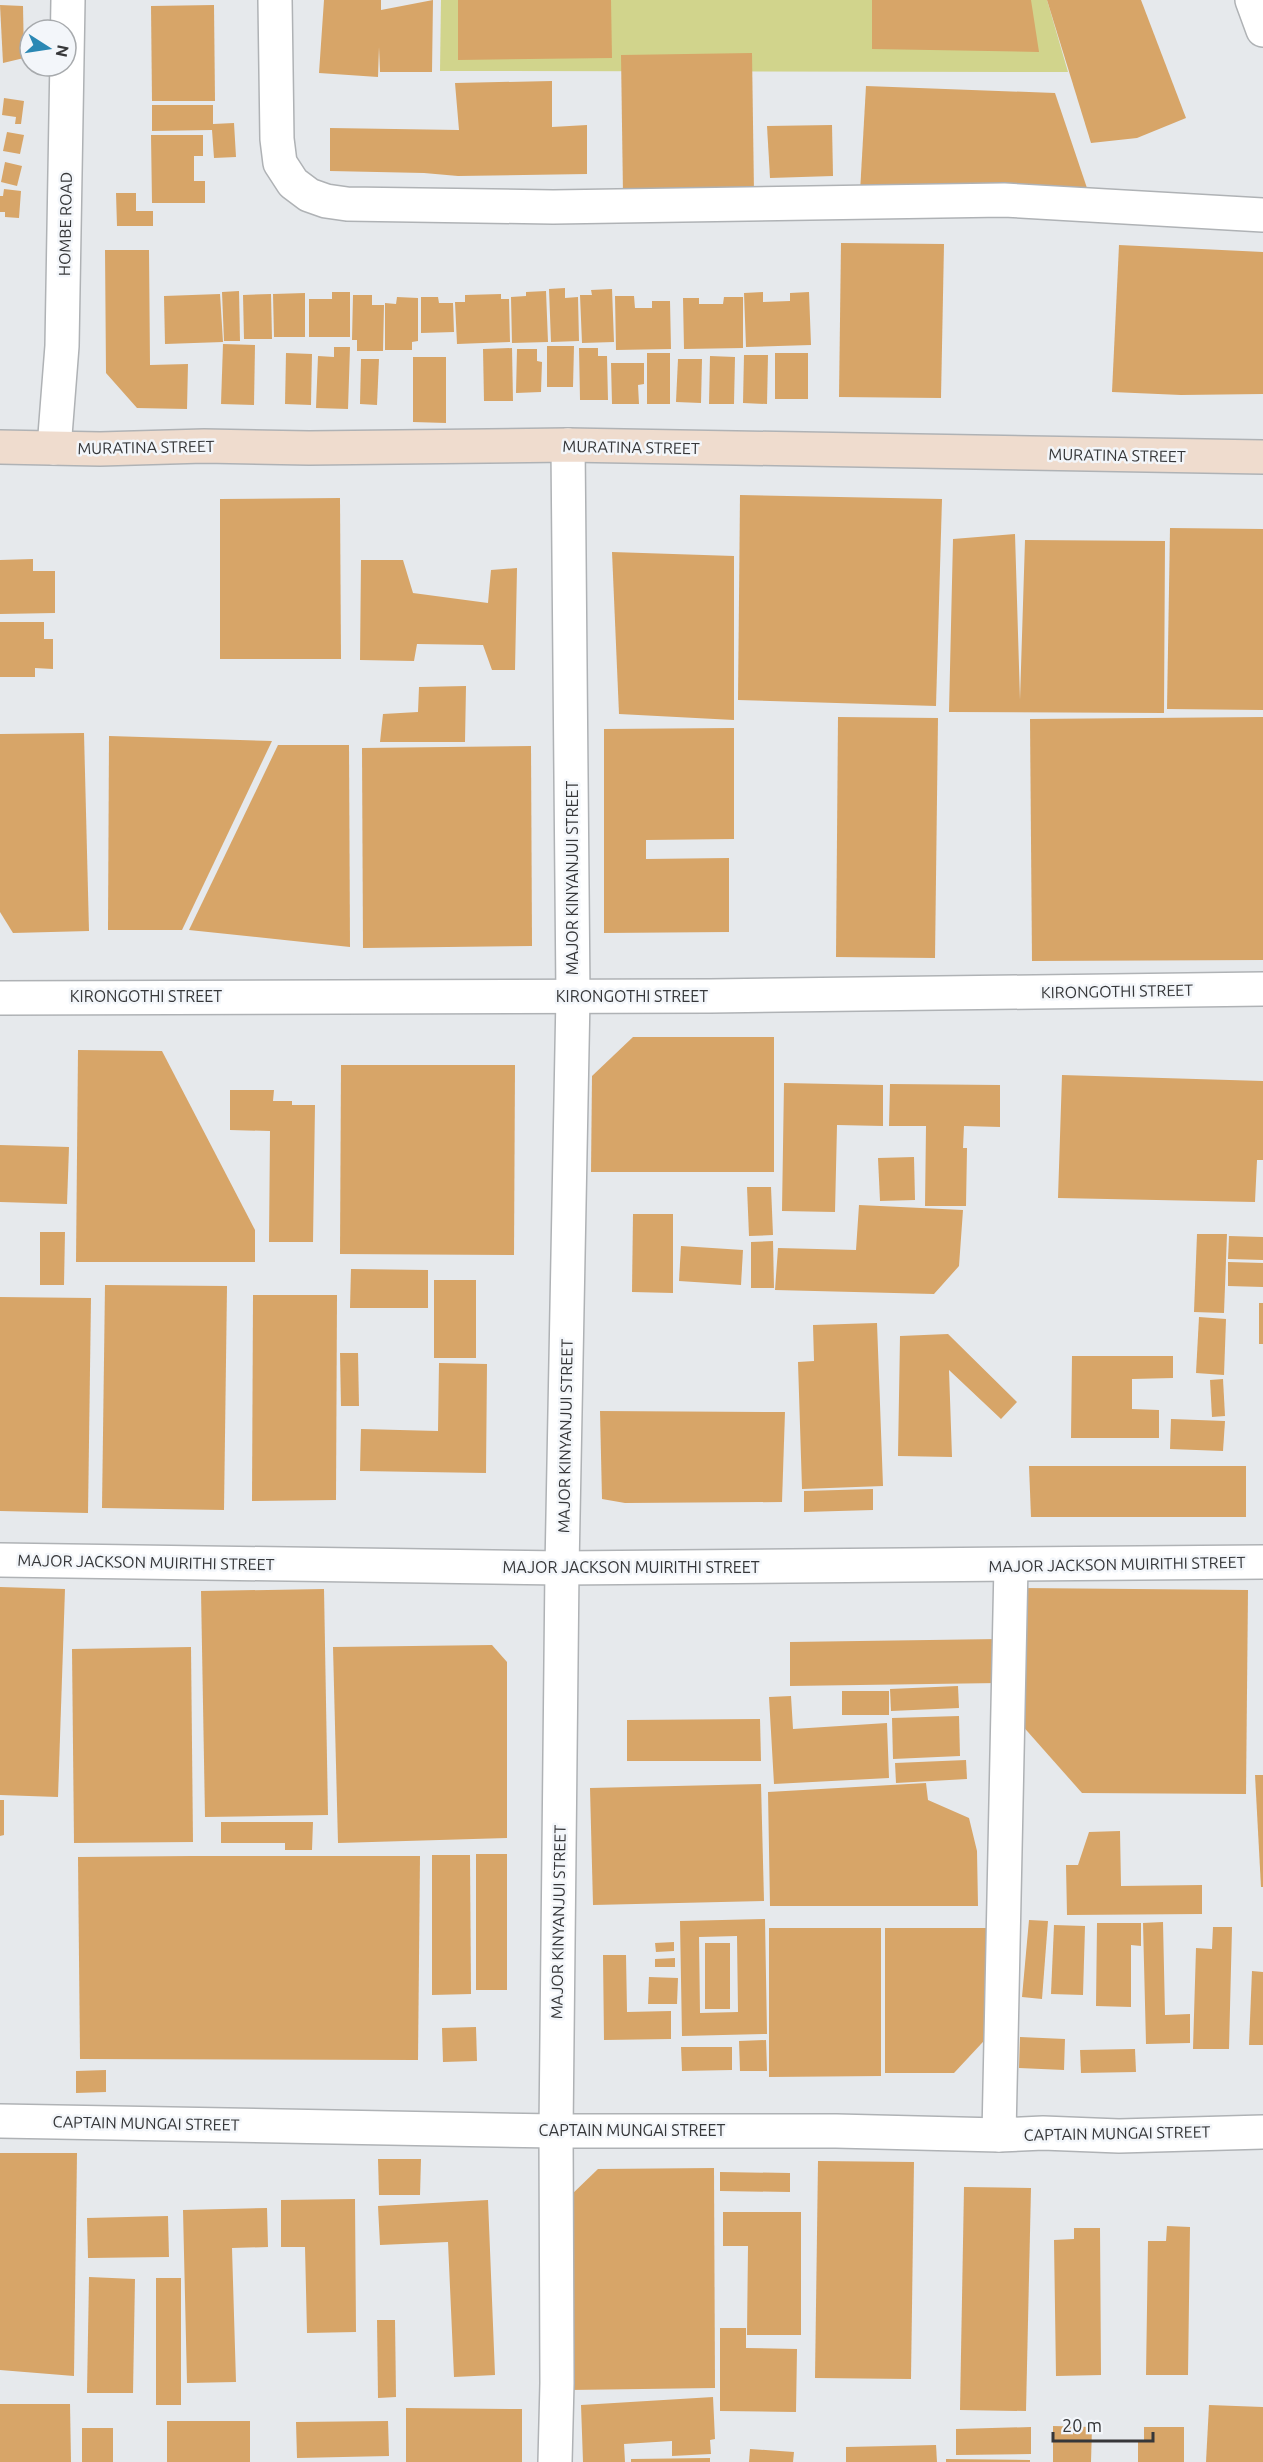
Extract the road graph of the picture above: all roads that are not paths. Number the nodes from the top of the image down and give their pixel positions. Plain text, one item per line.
1 (68, 0) edge
2 (275, 0) edge
3 (1252, 0) edge
4 (1263, 30) edge
5 (1263, 215) edge
6 (568, 445) junction
7 (0, 447) edge
8 (54, 448) junction
9 (1263, 457) edge
10 (1263, 989) edge
11 (573, 996) junction
12 (0, 998) edge
13 (0, 1560) edge
14 (1263, 1562) edge
15 (1011, 1565) junction
16 (562, 1568) junction
17 (0, 2121) edge
18 (556, 2131) junction
19 (1263, 2132) edge
20 (999, 2135) junction
21 (555, 2462) edge

1 - 8 street, HOMBE ROAD
2 - 5 street
3 - 4 street
6 - 8 main road, MURATINA STREET
6 - 9 main road, MURATINA STREET
6 - 11 street, MAJOR KINYANJUI STREET
7 - 8 main road, MURATINA STREET
10 - 11 street, KIRONGOTHI STREET
11 - 12 street, KIRONGOTHI STREET
11 - 16 street, MAJOR KINYANJUI STREET
13 - 16 street, MAJOR JACKSON MUIRITHI STREET
14 - 15 street, MAJOR JACKSON MUIRITHI STREET
15 - 16 street, MAJOR JACKSON MUIRITHI STREET
15 - 20 street
16 - 18 street, MAJOR KINYANJUI STREET
17 - 18 street, CAPTAIN MUNGAI STREET
18 - 20 street, CAPTAIN MUNGAI STREET
18 - 21 street, MAJOR KINYANJUI STREET
19 - 20 street, CAPTAIN MUNGAI STREET

